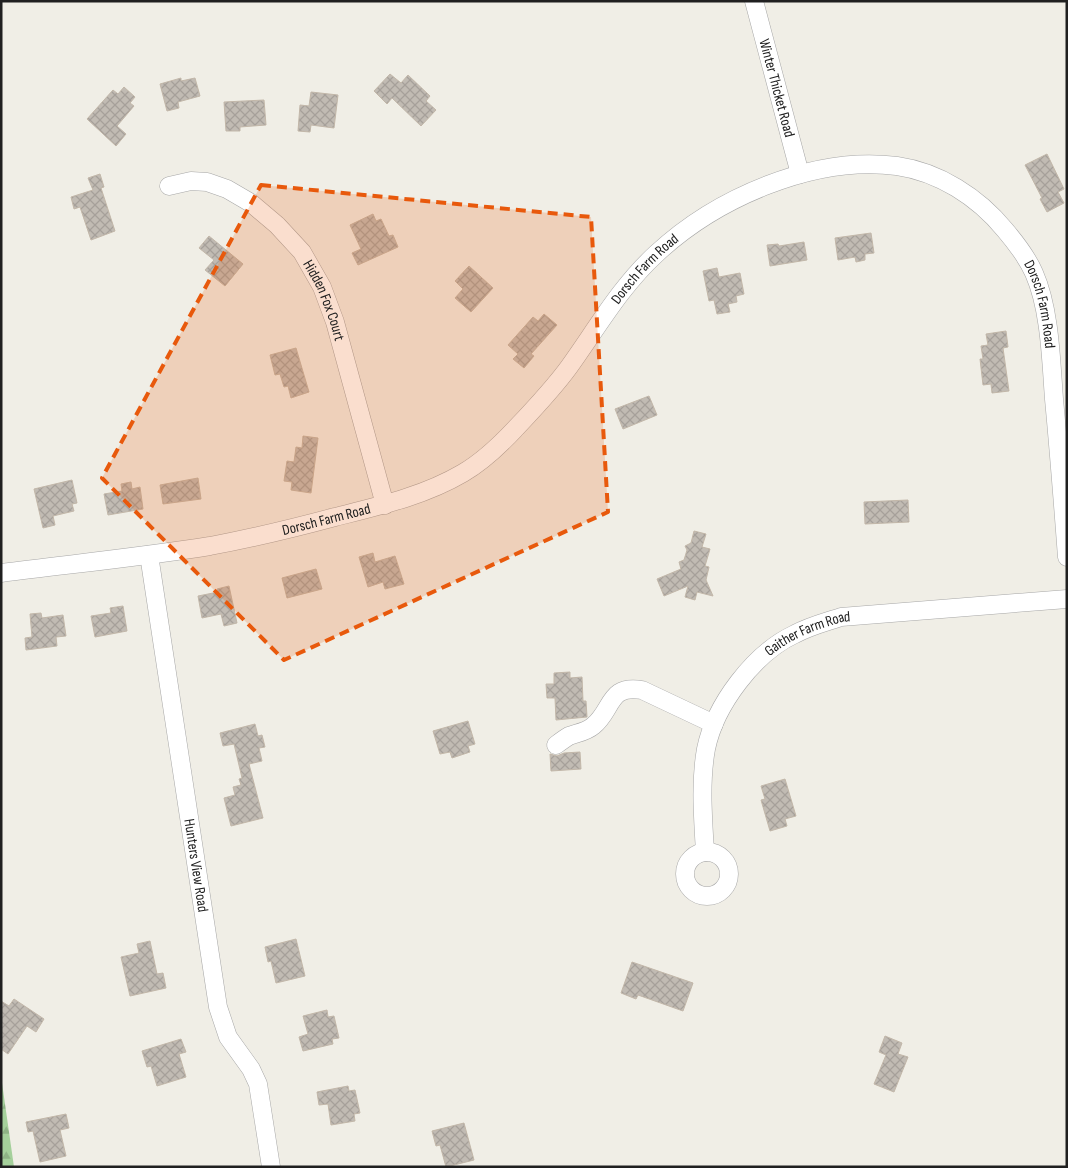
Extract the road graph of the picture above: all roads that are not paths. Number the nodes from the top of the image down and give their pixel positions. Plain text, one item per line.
1 (754, 1) edge
2 (800, 174) junction
3 (169, 186) dead end
4 (385, 505) junction
5 (149, 555) junction
6 (1067, 557) edge
7 (1, 573) edge
8 (1067, 599) edge
9 (714, 724) junction
10 (556, 745) dead end
11 (705, 852) dead end
12 (271, 1167) edge

1 - 2 street, Winter Thicket Road
2 - 4 street, Dorsch Farm Road
2 - 6 street, Dorsch Farm Road
3 - 4 street, Hidden Fox Court
4 - 5 street, Dorsch Farm Road
5 - 7 street, Dorsch Farm Road
5 - 12 street, Hunters View Road
8 - 9 street, Gaither Farm Road
9 - 10 street
9 - 11 street, Gaither Farm Road

